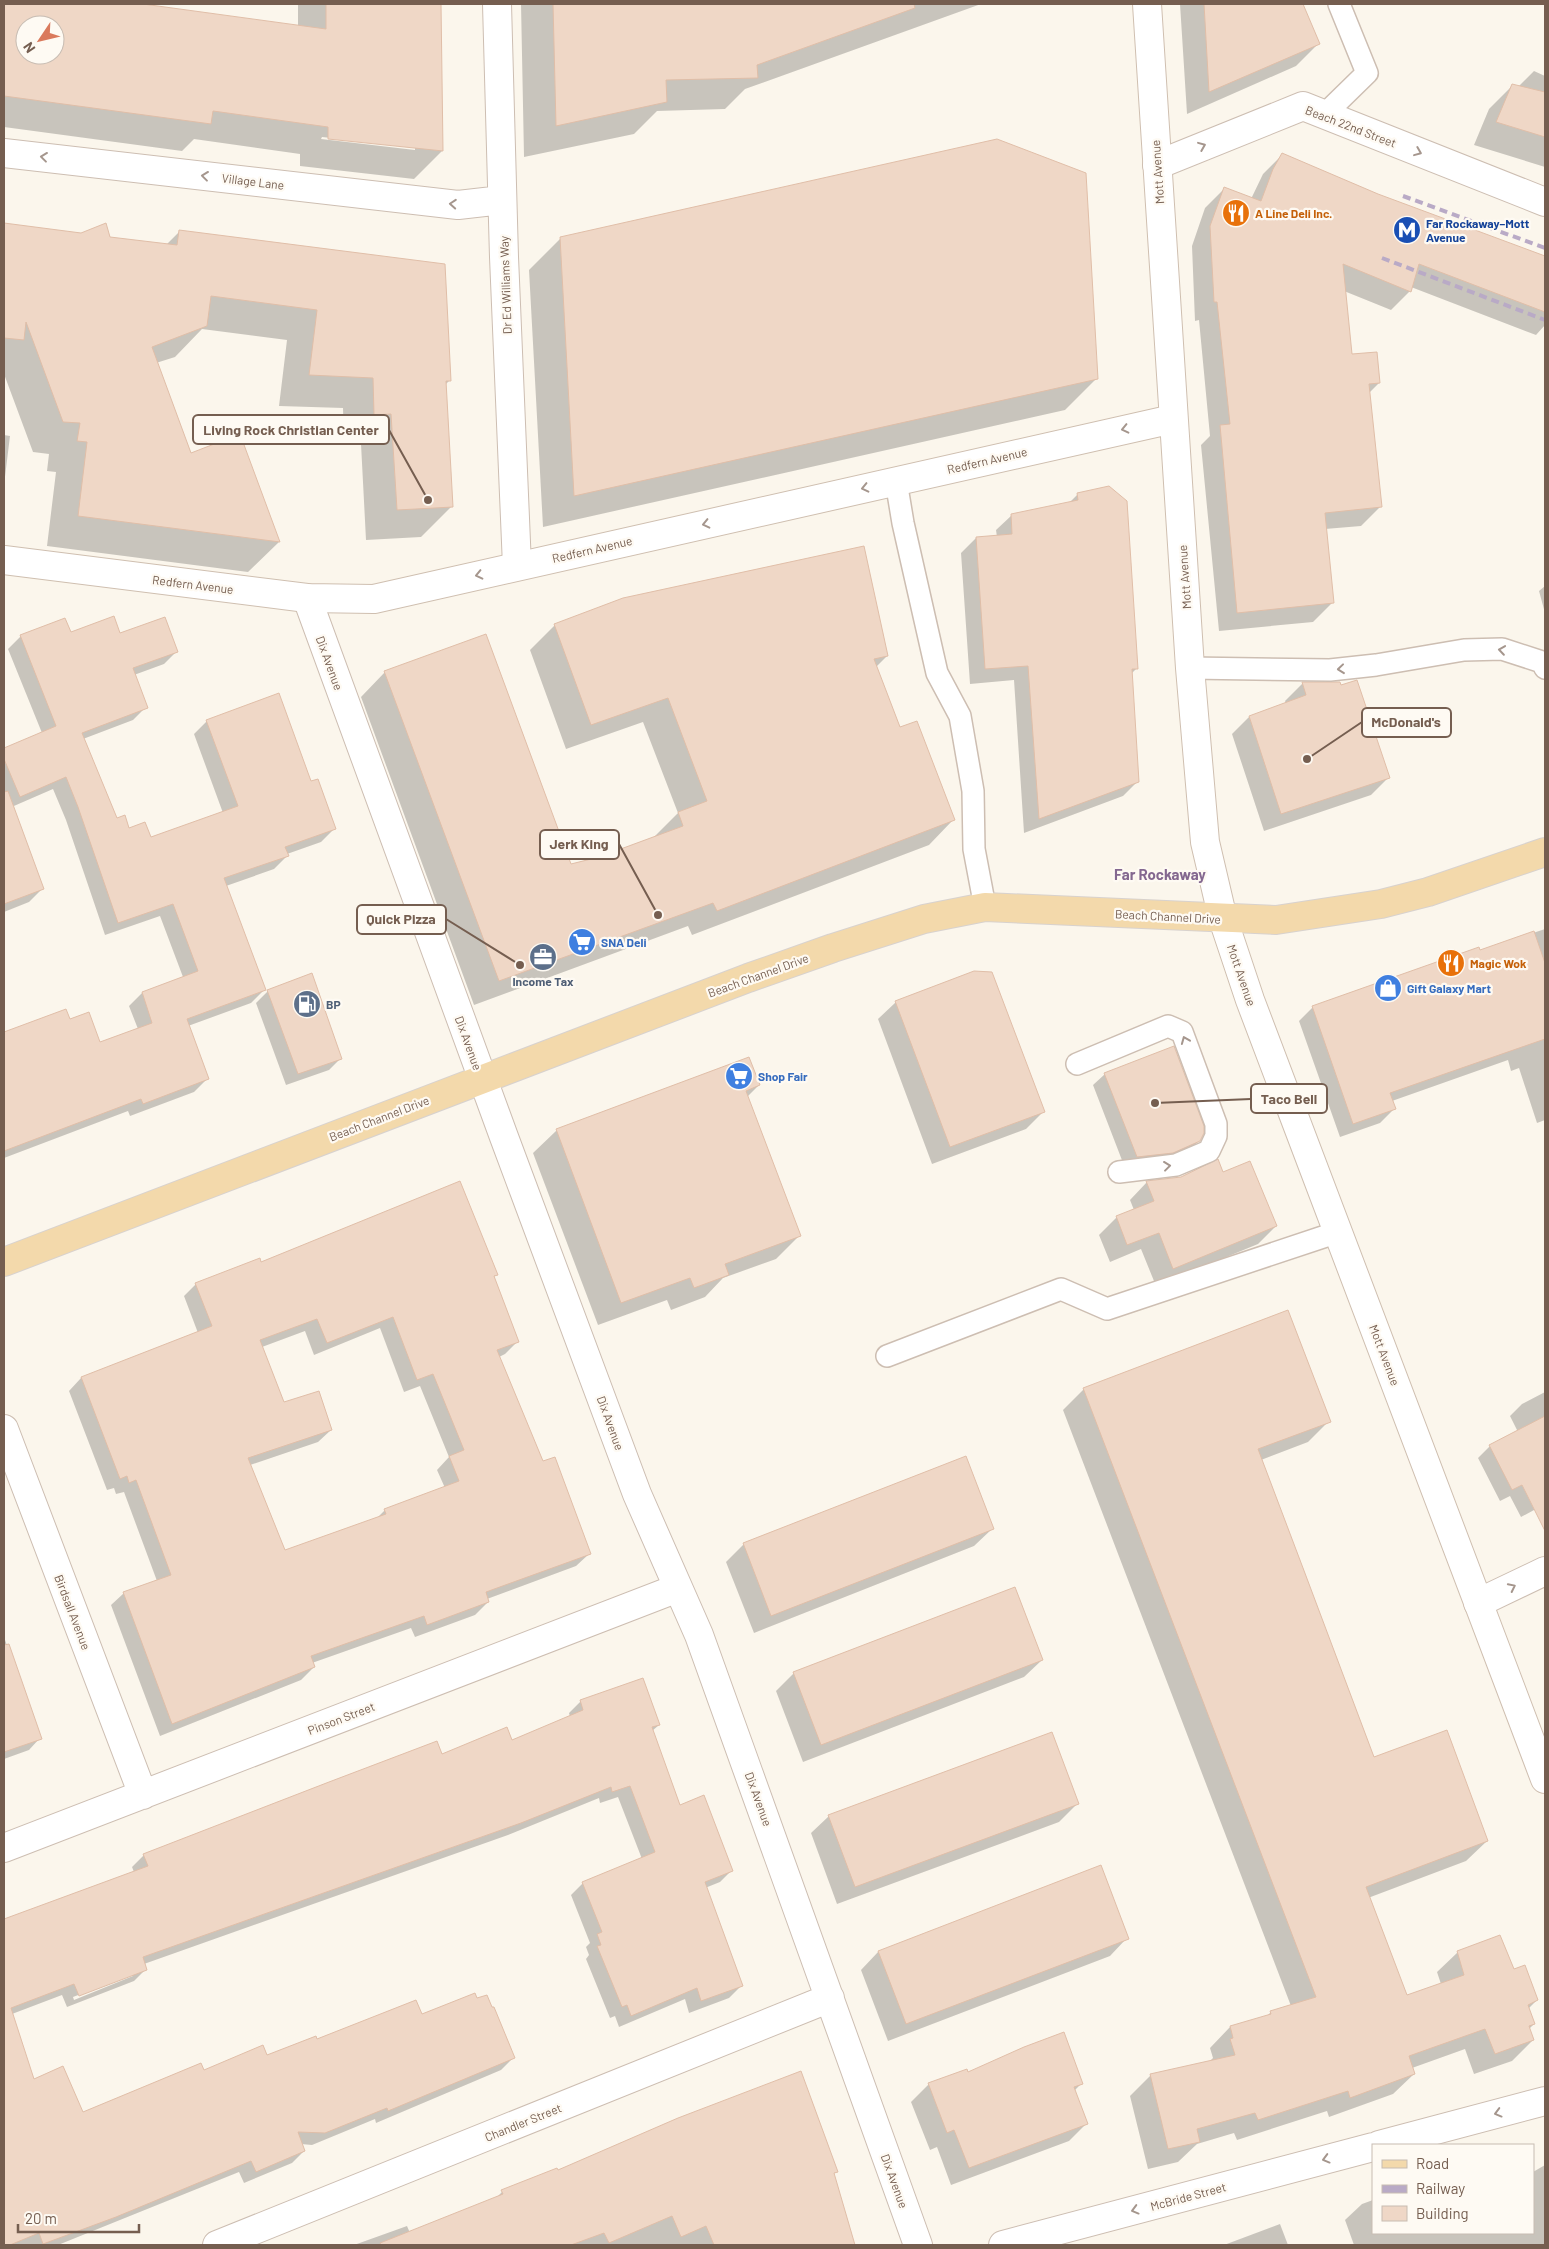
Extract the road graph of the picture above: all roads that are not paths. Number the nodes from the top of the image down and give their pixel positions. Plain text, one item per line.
1 (497, 4) edge
2 (1147, 4) edge
3 (1339, 4) edge
4 (1324, 115) junction
5 (4, 152) edge
6 (1157, 165) junction
7 (502, 200) junction
8 (1545, 202) edge
9 (1173, 418) junction
10 (896, 481) junction
11 (4, 560) edge
12 (517, 566) junction
13 (307, 598) junction
14 (1190, 668) junction
15 (1545, 668) edge
16 (1545, 852) edge
17 (985, 908) junction
18 (1223, 919) junction
19 (1077, 1064) dead end
20 (482, 1079) junction
21 (1119, 1172) dead end
22 (1338, 1232) junction
23 (4, 1262) edge
24 (887, 1356) dead end
25 (4, 1429) edge
26 (1545, 1571) edge
27 (678, 1588) junction
28 (1478, 1603) junction
29 (1545, 1779) edge
30 (143, 1795) junction
31 (4, 1848) edge
32 (830, 1998) junction
33 (1545, 2101) edge
34 (1382, 2144) edge
35 (1372, 2147) edge
36 (217, 2245) edge
37 (918, 2245) edge
38 (1004, 2245) edge

1 - 7 street, Dr Ed Williams Way
2 - 6 street, Mott Avenue
3 - 4 lane
6 -> 4 street, Beach 22nd Street
4 -> 8 street, Beach 22nd Street
7 -> 5 street, Village Lane
6 - 9 street, Mott Avenue
7 - 12 street, Dr Ed Williams Way
9 -> 10 street, Redfern Avenue
9 - 14 street, Mott Avenue
10 -> 12 street, Redfern Avenue
10 - 17 lane
11 - 13 street, Redfern Avenue
12 -> 13 street, Redfern Avenue
13 - 20 street, Dix Avenue
15 -> 14 lane
14 - 18 street, Mott Avenue
16 - 18 main road, Beach Channel Drive
17 - 18 main road, Beach Channel Drive
17 - 20 main road, Beach Channel Drive
18 - 22 street, Mott Avenue
21 -> 19 lane
20 - 23 main road, Beach Channel Drive
20 - 27 street, Dix Avenue
22 - 24 lane
22 - 28 street, Mott Avenue
25 - 30 street, Birdsall Avenue
28 -> 26 street
27 - 30 street, Pinson Street
27 - 32 street, Dix Avenue
28 - 29 street, Mott Avenue
30 - 31 street, Pinson Street
32 - 36 street, Chandler Street
32 - 37 street, Dix Avenue
33 -> 34 street
35 -> 38 street, McBride Street

